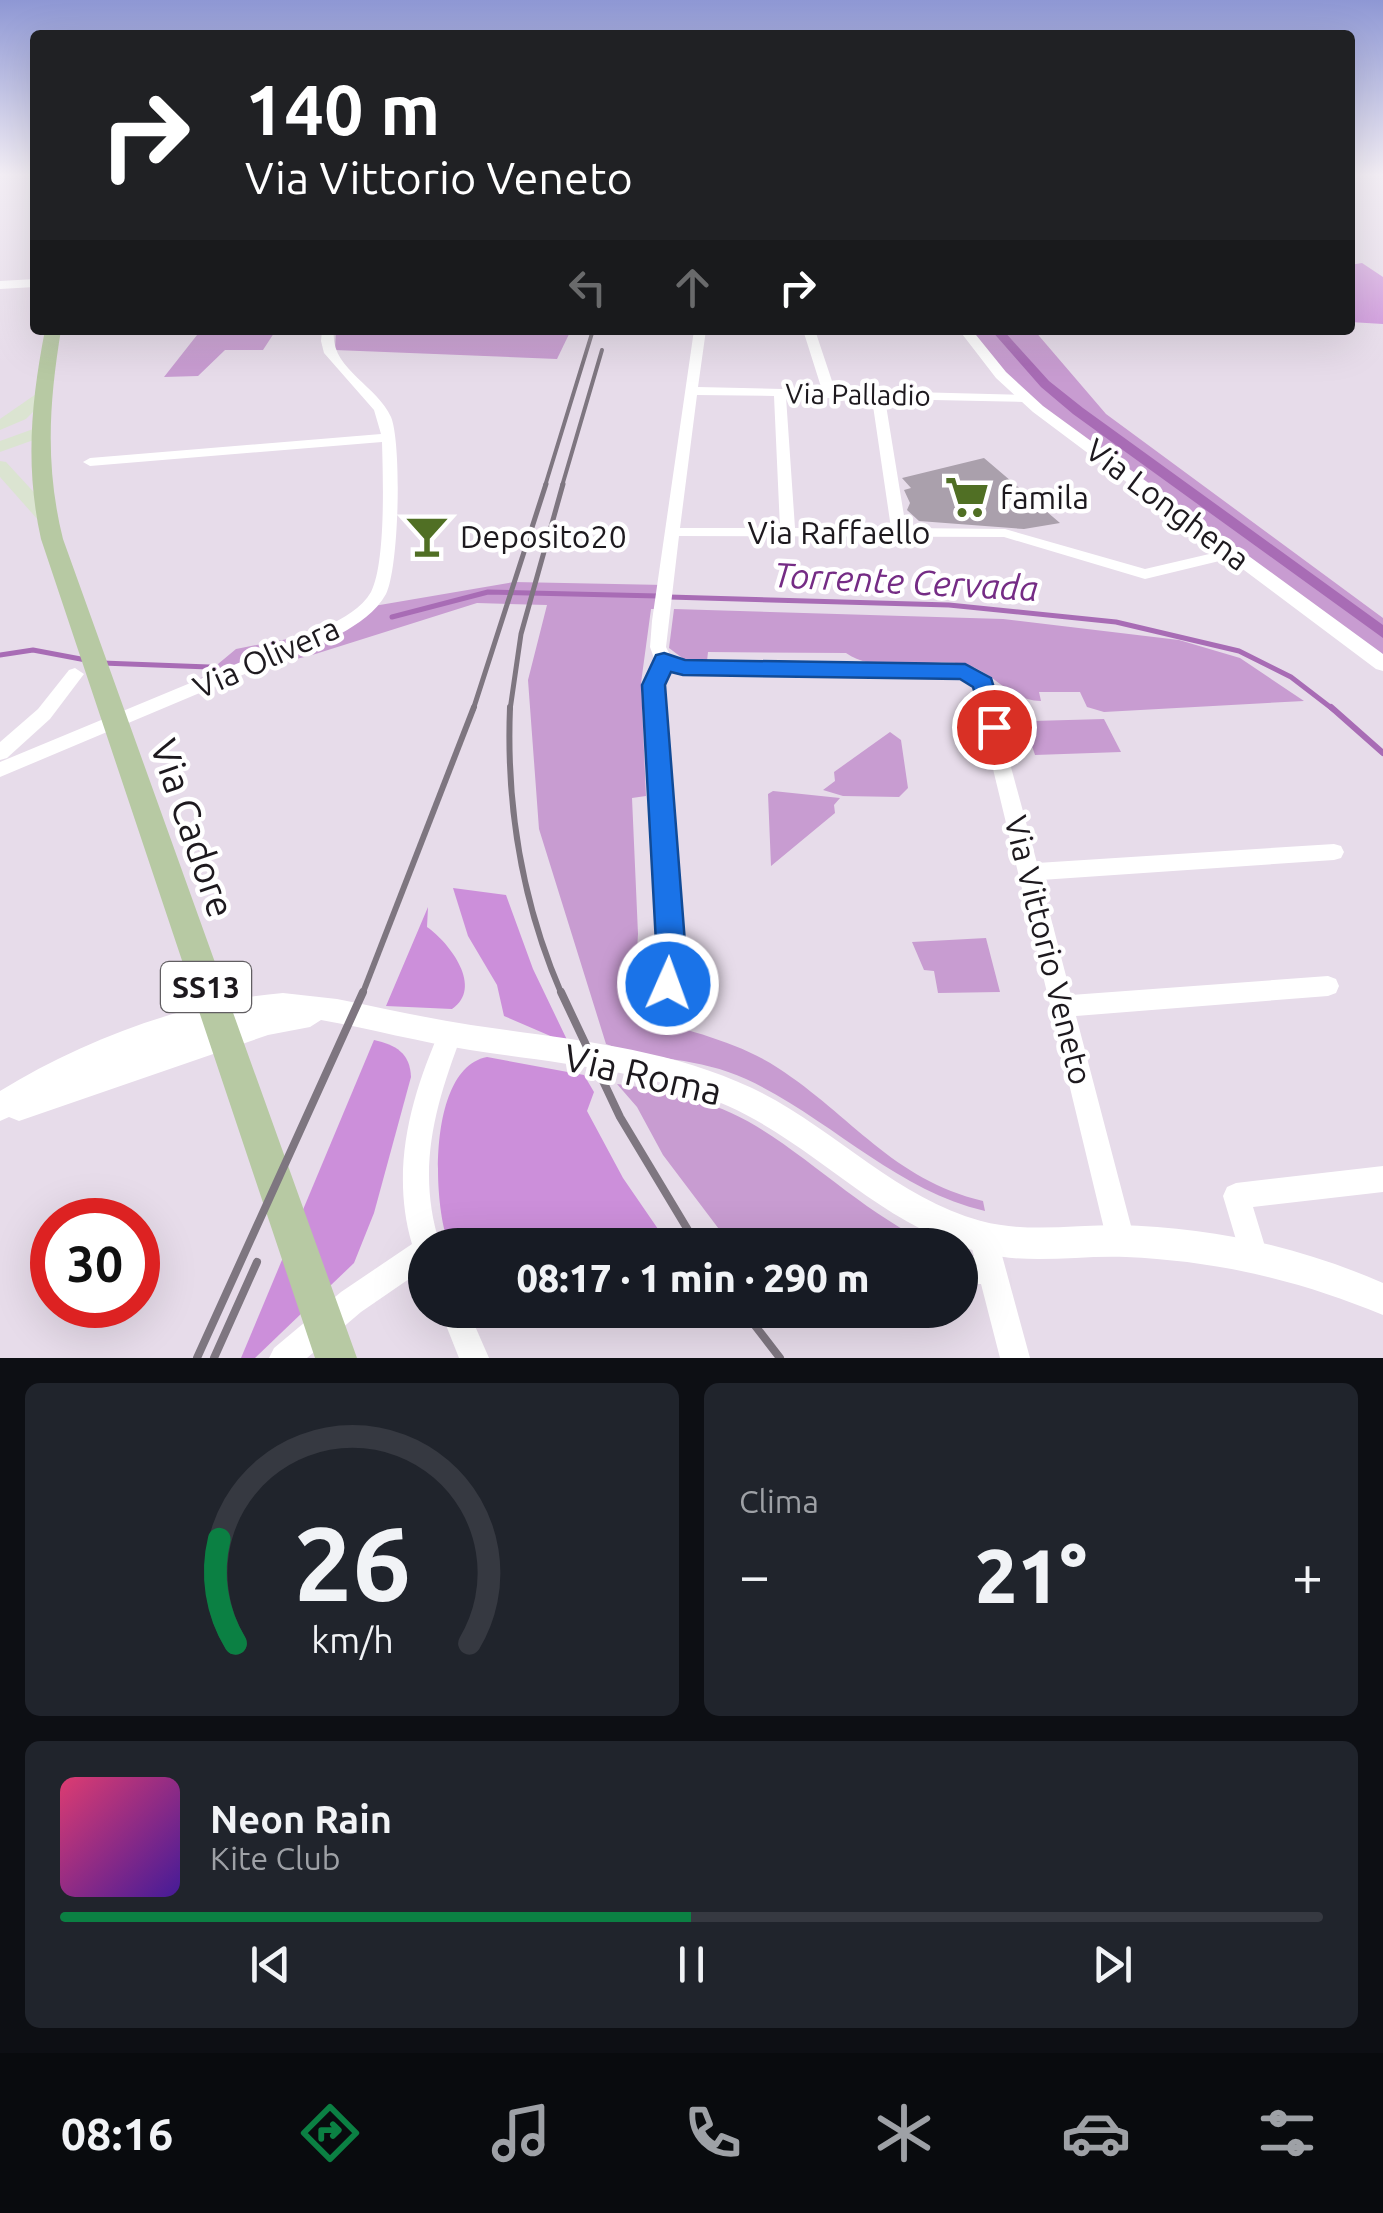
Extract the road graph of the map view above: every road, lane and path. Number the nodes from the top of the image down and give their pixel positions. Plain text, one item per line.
1 (30, 283) edge
2 (0, 285) edge
3 (53, 335) edge
4 (326, 335) edge
5 (699, 335) edge
6 (811, 335) edge
7 (969, 335) edge
8 (692, 391) junction
9 (780, 392) junction
10 (830, 394) junction
11 (878, 396) junction
12 (39, 397) junction
13 (1024, 398) junction
14 (0, 427) edge
15 (36, 434) junction
16 (388, 437) junction
17 (0, 447) edge
18 (90, 462) dead end
19 (0, 466) edge
20 (46, 517) junction
21 (674, 532) junction
22 (899, 532) junction
23 (788, 533) junction
24 (1234, 553) junction
25 (664, 660) junction
26 (1383, 664) edge
27 (75, 674) dead end
28 (0, 753) edge
29 (0, 770) edge
30 (1334, 852) dead end
31 (1030, 872) junction
32 (1328, 986) dead end
33 (1063, 1006) junction
34 (667, 1012) dead end
35 (328, 1013) junction
36 (450, 1034) junction
37 (0, 1107) edge
38 (0, 1118) edge
39 (1383, 1180) edge
40 (420, 1228) edge
41 (984, 1237) junction
42 (1121, 1241) junction
43 (1252, 1253) junction
44 (978, 1259) edge
45 (408, 1260) edge
46 (978, 1277) edge
47 (1383, 1299) edge
48 (462, 1328) edge
49 (284, 1358) edge
50 (336, 1358) edge
51 (474, 1358) edge
52 (1015, 1358) edge

1 - 2 street
3 - 12 main road, SS13
4 - 16 street, Via Olivera
5 - 8 street
6 - 10 street
7 - 13 street, Via Longhena
8 - 9 street, Via Palladio
8 - 21 street
9 - 10 street, Via Palladio
9 - 23 street
10 - 11 street, Via Palladio
11 - 13 street, Via Palladio
11 - 22 street
12 - 14 main road
12 - 15 main road, SS13
13 - 24 street, Via Longhena
14 - 15 main road
15 - 17 main road
15 - 20 main road, Via Cadore / SS13
16 - 18 street
16 - 29 street, Via Olivera
19 - 20 main road
20 - 50 main road, Via Cadore / SS13
21 - 23 street, Via Raffaello
21 - 25 street
22 - 23 street, Via Raffaello
22 - 24 street, Via Raffaello
24 - 26 street, Via Longhena
25 - 31 street, Via Vittorio Veneto
25 - 34 street
27 - 28 street
30 - 31 street
31 - 33 street, Via Vittorio Veneto
32 - 33 street
33 - 42 street, Via Vittorio Veneto
35 - 36 street, Via Roma
35 - 37 street, Via Roma
35 - 38 street, Via Roma
36 - 40 street
36 - 41 street, Via Roma
39 - 43 street
41 - 42 street, Via Roma
41 - 44 street
42 - 43 street, Via Roma
43 - 47 street, Via Roma
45 - 49 street
46 - 52 street
48 - 51 street

